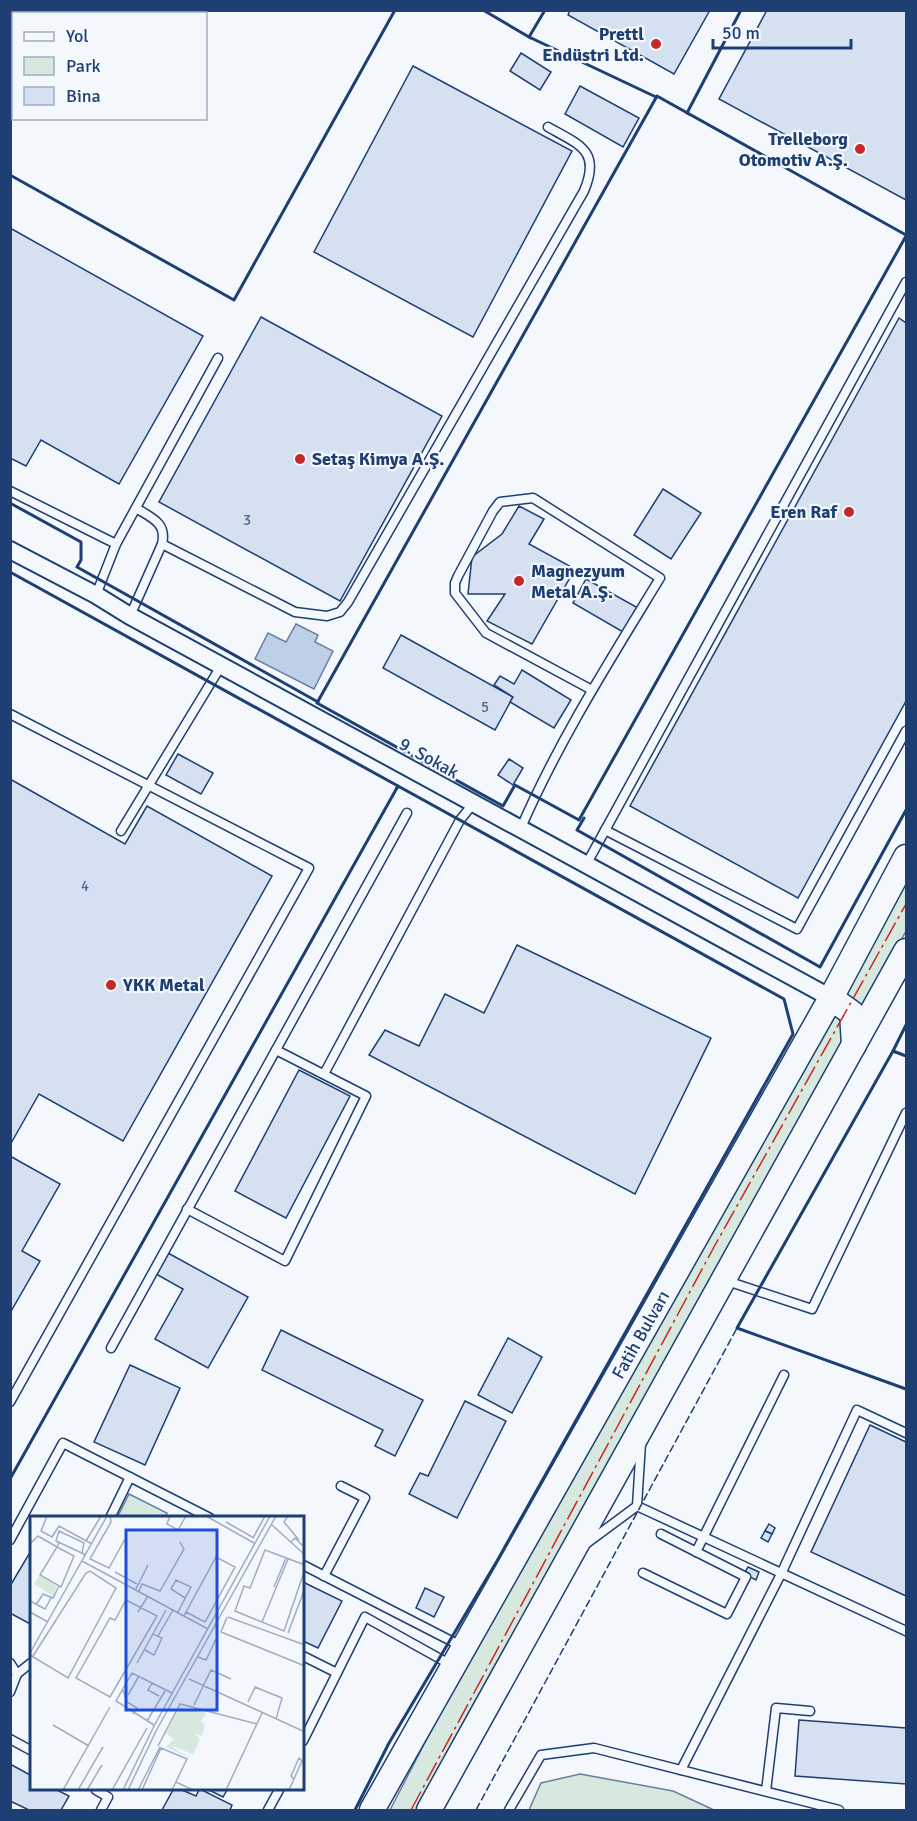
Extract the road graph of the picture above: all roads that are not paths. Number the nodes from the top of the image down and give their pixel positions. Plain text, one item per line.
1 (548, 127) dead end
2 (906, 282) edge
3 (218, 358) dead end
4 (10, 491) edge
5 (136, 508) junction
6 (116, 544) junction
7 (162, 544) junction
8 (10, 550) edge
9 (96, 595) junction
10 (130, 616) junction
11 (221, 666) junction
12 (592, 690) junction
13 (10, 714) edge
14 (906, 731) edge
15 (148, 785) junction
16 (472, 804) junction
17 (407, 813) dead end
18 (520, 830) junction
19 (605, 830) junction
20 (120, 831) dead end
21 (906, 857) edge
22 (586, 865) junction
23 (906, 951) edge
24 (831, 998) junction
25 (854, 1045) junction
26 (276, 1050) junction
27 (324, 1074) junction
28 (906, 1113) edge
29 (187, 1209) junction
30 (724, 1280) junction
31 (111, 1348) dead end
32 (784, 1375) dead end
33 (10, 1402) edge
34 (643, 1426) junction
35 (906, 1433) edge
36 (130, 1477) junction
37 (341, 1486) dead end
38 (637, 1506) junction
39 (111, 1516) edge
40 (206, 1516) edge
41 (661, 1534) dead end
42 (703, 1538) junction
43 (10, 1540) edge
44 (696, 1552) junction
45 (572, 1554) junction
46 (304, 1566) edge
47 (643, 1573) dead end
48 (781, 1574) junction
49 (324, 1576) junction
50 (906, 1631) edge
51 (304, 1656) edge
52 (458, 1656) junction
53 (10, 1663) edge
54 (30, 1664) edge
55 (337, 1673) junction
56 (17, 1674) junction
57 (10, 1692) edge
58 (810, 1711) dead end
59 (10, 1739) edge
60 (304, 1739) edge
61 (30, 1750) edge
62 (681, 1770) junction
63 (98, 1791) edge
64 (278, 1791) edge
65 (766, 1791) junction
66 (101, 1810) edge
67 (268, 1810) edge
68 (372, 1810) edge
69 (429, 1810) edge
70 (510, 1810) edge
71 (839, 1810) edge

1 - 7 lane
2 - 19 lane
3 - 5 lane
4 - 6 lane
5 - 6 lane
5 - 7 lane
6 - 9 lane
7 - 10 lane
8 - 9 street, 9. Sokak
9 - 10 street, 9. Sokak
10 - 11 street, 9. Sokak
11 - 15 lane
11 - 16 street, 9. Sokak
12 - 12 lane
12 - 18 lane
13 - 15 lane
14 - 19 lane
15 - 20 lane
15 - 33 lane
16 - 18 street, 9. Sokak
16 - 27 lane
17 - 26 lane
18 - 22 street, 9. Sokak
19 - 22 lane
21 - 24 main road, Fatih Bulvarı
22 - 24 street, 9. Sokak
23 - 25 main road
24 - 25 main road
24 - 52 main road, Fatih Bulvarı
25 - 30 main road
26 - 27 lane
26 - 29 lane
27 - 29 lane
28 - 30 lane
29 - 31 lane
30 - 34 main road
32 - 42 lane
34 - 38 lane
34 - 45 main road
35 - 48 lane
36 - 39 lane
36 - 40 lane
36 - 43 lane
37 - 49 lane
38 - 42 lane
38 - 45 lane
41 - 44 lane
42 - 44 lane
42 - 48 lane
44 - 47 lane
45 - 69 main road
46 - 49 lane
48 - 50 lane
48 - 62 lane
49 - 52 lane
51 - 55 lane
52 - 55 lane
52 - 68 main road, Fatih Bulvarı
53 - 56 lane
54 - 56 lane
55 - 60 lane
56 - 57 lane
58 - 65 lane
59 - 61 lane
62 - 65 lane
62 - 70 lane
63 - 66 lane
64 - 67 lane
65 - 71 lane

